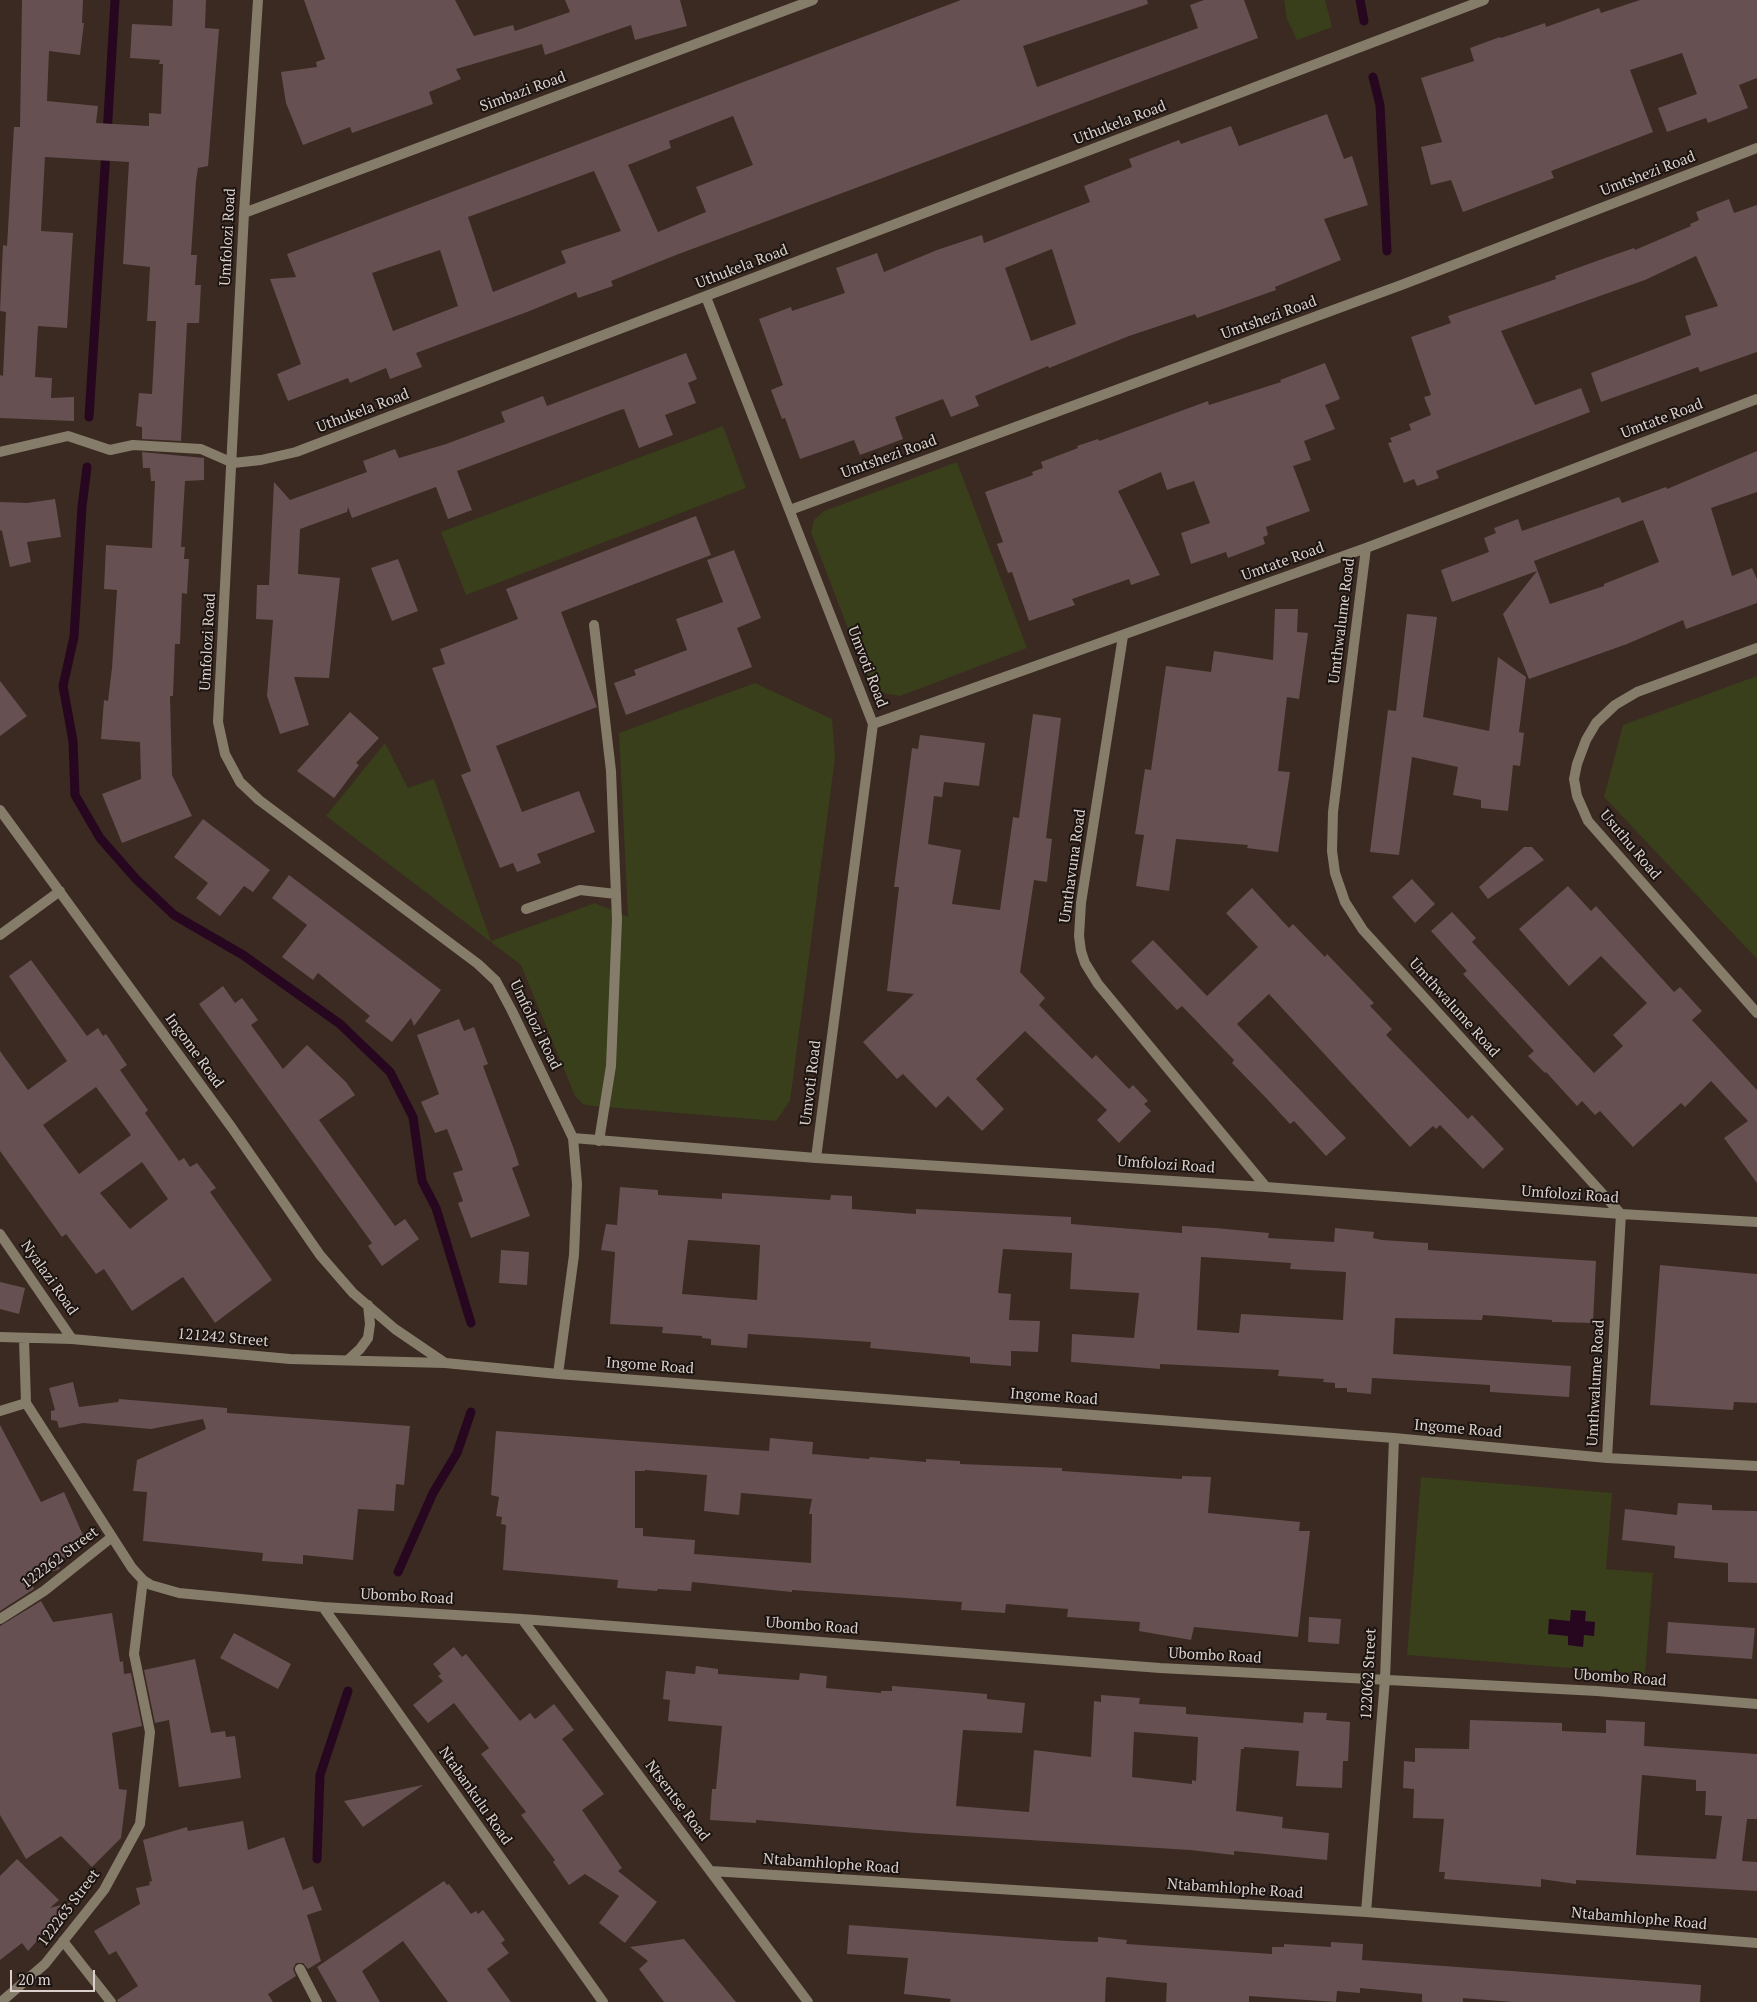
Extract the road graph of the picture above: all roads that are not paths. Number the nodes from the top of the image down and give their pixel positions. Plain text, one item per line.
1 (258, 0) edge
2 (813, 0) edge
3 (1484, 0) edge
4 (1757, 148) edge
5 (244, 213) junction
6 (706, 297) junction
7 (1757, 399) edge
8 (0, 452) edge
9 (233, 463) junction
10 (790, 510) junction
11 (1366, 548) junction
12 (594, 624) dead end
13 (1123, 636) junction
14 (1757, 648) edge
15 (873, 724) junction
16 (0, 810) edge
17 (60, 891) junction
18 (616, 894) junction
19 (526, 909) dead end
20 (0, 935) edge
21 (1757, 1013) edge
22 (573, 1138) junction
23 (599, 1141) junction
24 (816, 1158) junction
25 (1266, 1187) junction
26 (1621, 1214) junction
27 (1757, 1222) edge
28 (0, 1234) edge
29 (368, 1305) junction
30 (0, 1338) edge
31 (24, 1339) junction
32 (72, 1339) junction
33 (348, 1360) junction
34 (445, 1362) junction
35 (558, 1374) junction
36 (26, 1403) junction
37 (0, 1411) edge
38 (1394, 1438) junction
39 (1607, 1458) junction
40 (1757, 1466) edge
41 (112, 1537) junction
42 (143, 1580) junction
43 (323, 1607) junction
44 (0, 1619) edge
45 (522, 1619) junction
46 (1385, 1679) junction
47 (1757, 1704) edge
48 (711, 1871) junction
49 (1366, 1912) junction
50 (63, 1940) junction
51 (1757, 1943) edge
52 (300, 1970) dead end
53 (1, 2002) edge
54 (111, 2002) edge
55 (317, 2002) edge
56 (603, 2002) edge
57 (808, 2002) edge

1 - 5 street, Umfolozi Road
2 - 5 street, Simbazi Road
3 - 6 street, Uthukela Road
4 - 10 street, Umtshezi Road
5 - 9 street, Umfolozi Road
6 - 9 street, Uthukela Road
6 - 10 street, Umvoti Road
7 - 11 street, Umtate Road
8 - 9 street
9 - 22 street, Umfolozi Road
10 - 15 street, Umvoti Road
11 - 13 street, Umtate Road
11 - 26 street, Umthwalume Road
12 - 18 street
13 - 15 street, Umtate Road
13 - 25 street, Umthavuna Road
14 - 21 street, Usuthu Road
15 - 24 street, Umvoti Road
16 - 17 street, Ingome Road
17 - 20 street
17 - 29 street, Ingome Road
18 - 19 street
18 - 23 street
22 - 23 street, Umfolozi Road
22 - 35 street, Umfolozi Road
23 - 24 street, Umfolozi Road
24 - 25 street, Umfolozi Road
25 - 26 street, Umfolozi Road
26 - 27 street, Umfolozi Road
26 - 39 street, Umthwalume Road
28 - 32 street, Nyalazi Road
29 - 33 street
29 - 34 street, Ingome Road
30 - 31 street, 121242 Street
31 - 32 street, 121242 Street
31 - 36 street
32 - 33 street, 121242 Street
33 - 34 street, 121242 Street
34 - 35 street, Ingome Road
35 - 38 street, Ingome Road
36 - 37 street
36 - 41 street
38 - 39 street, Ingome Road
38 - 46 street, 122062 Street
39 - 40 street, Ingome Road
41 - 42 street
41 - 44 street, 122262 Street
42 - 43 street, Ubombo Road
42 - 50 street, 122263 Street
43 - 45 street, Ubombo Road
43 - 56 street, Ntabankulu Road
45 - 46 street, Ubombo Road
45 - 48 street, Ntsentse Road
46 - 47 street, Ubombo Road
46 - 49 street, 122062 Street
48 - 49 street, Ntabamhlophe Road
48 - 57 street, Ntsentse Road
49 - 51 street, Ntabamhlophe Road
50 - 53 street, 122263 Street
50 - 54 street
52 - 55 street

